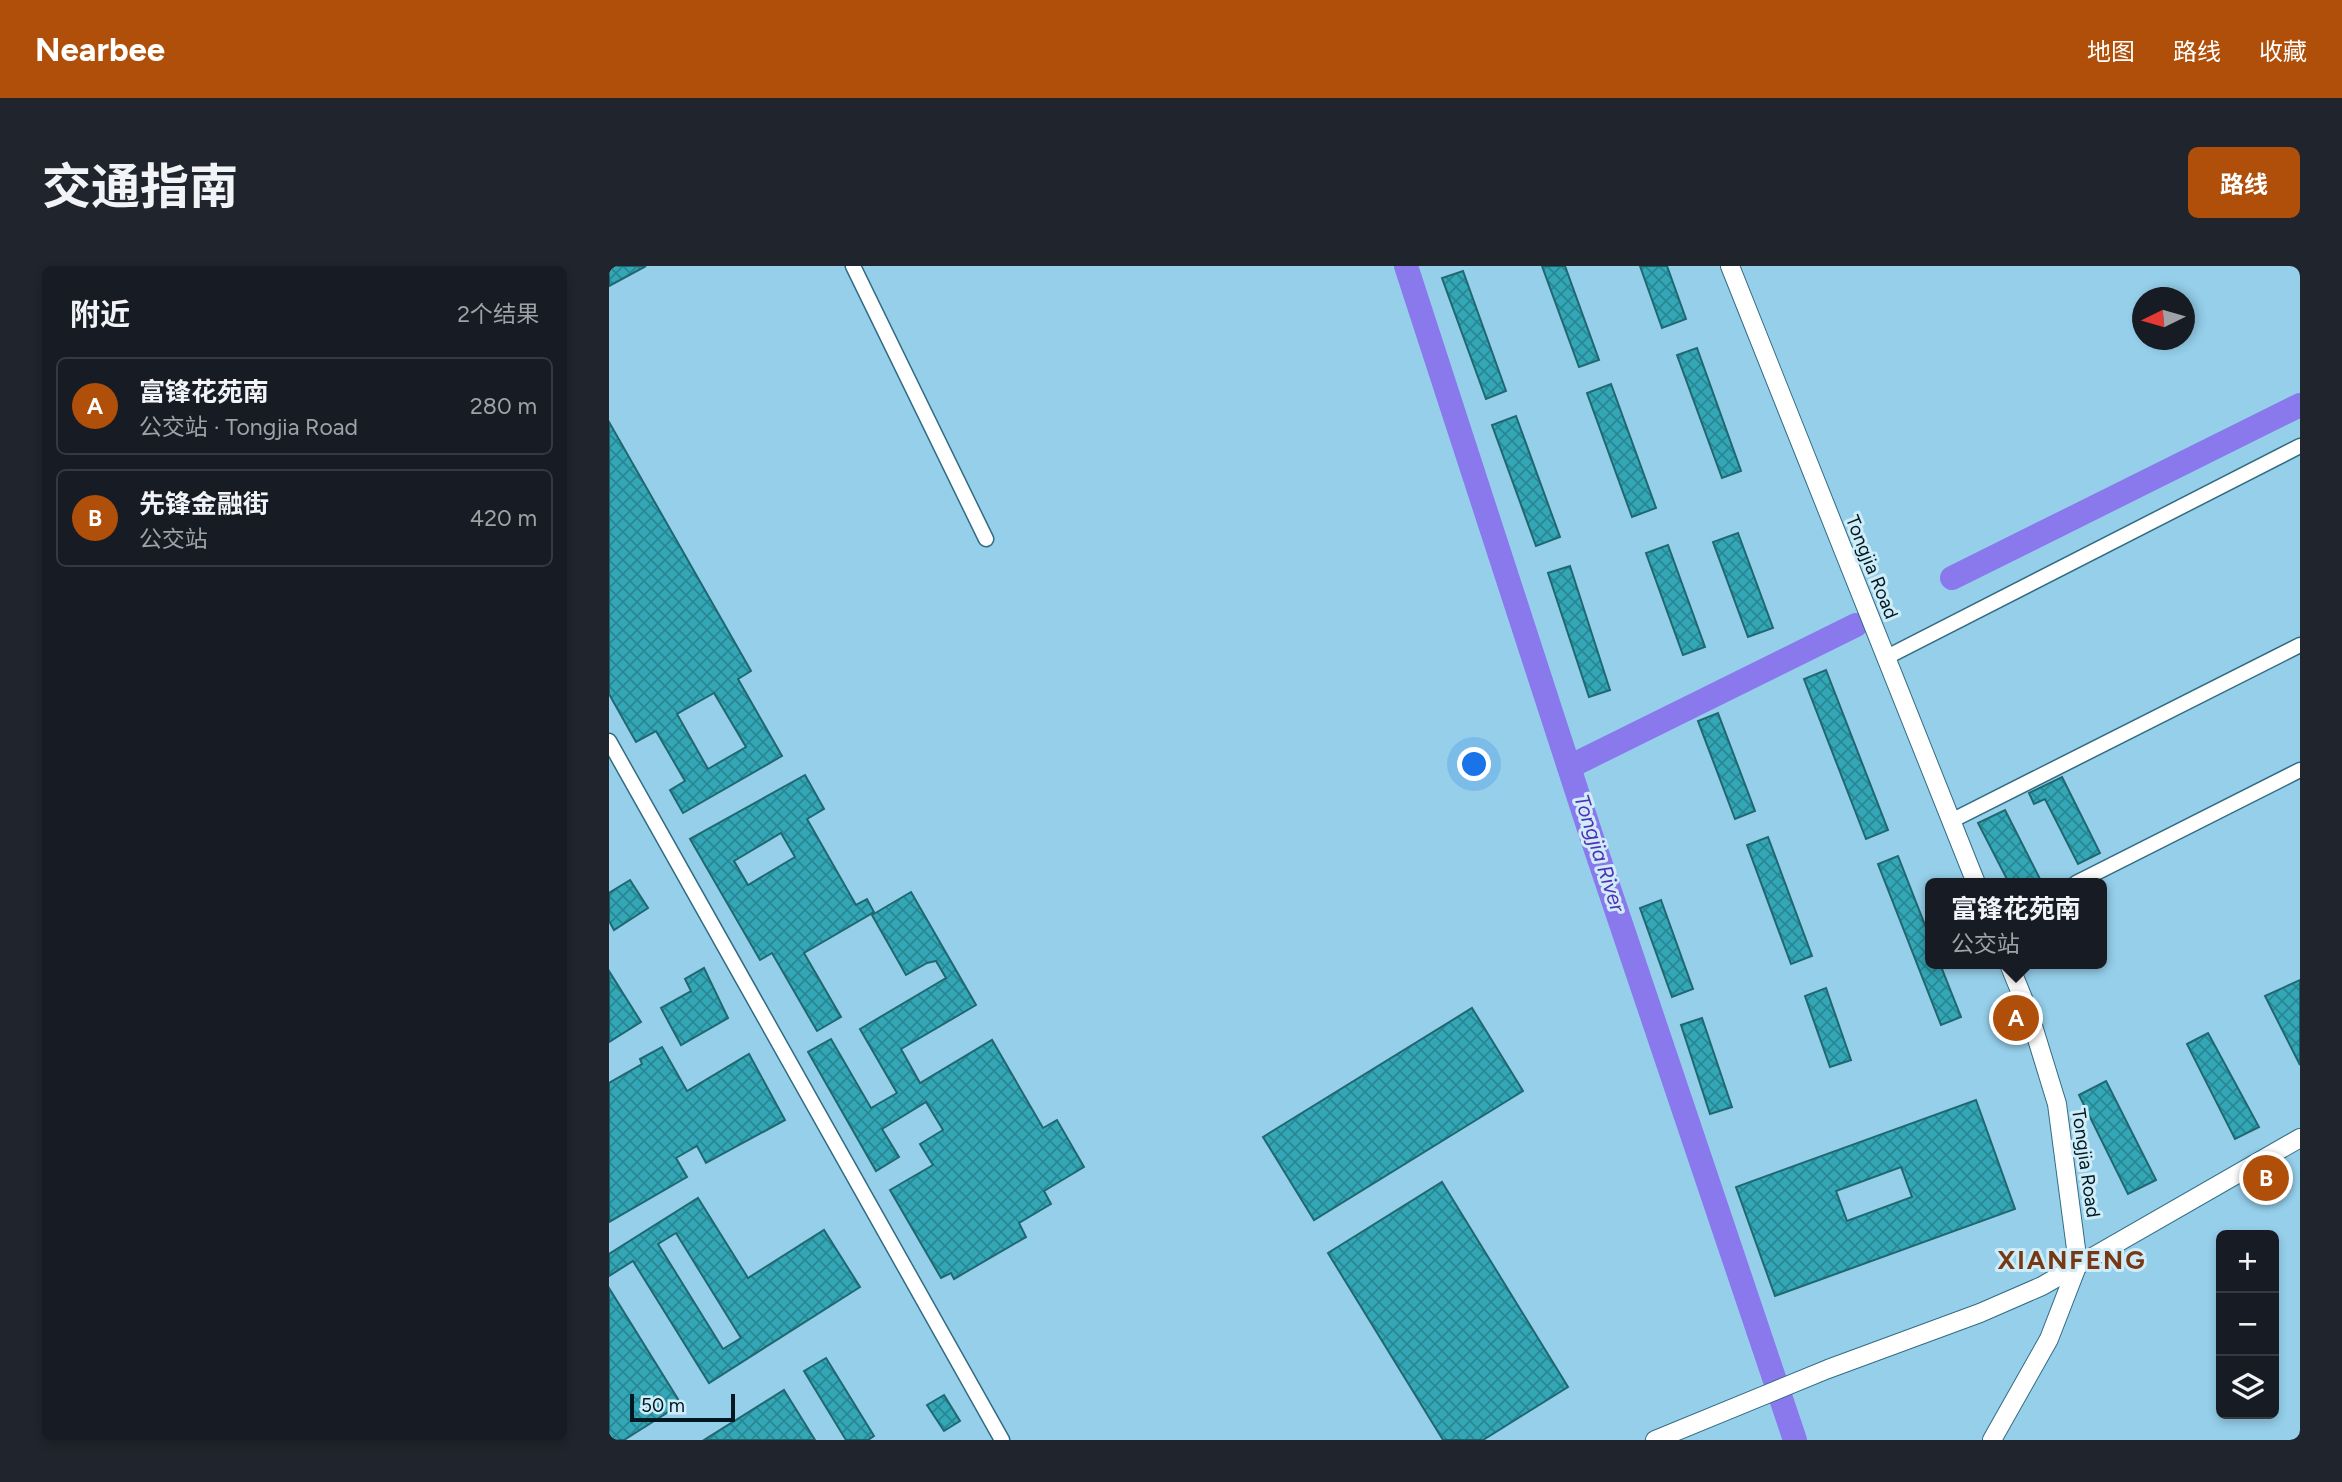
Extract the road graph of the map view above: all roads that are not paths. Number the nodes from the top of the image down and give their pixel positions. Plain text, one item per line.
1 (853, 266) edge
2 (1730, 266) edge
3 (2300, 446) edge
4 (986, 539) dead end
5 (2300, 645) edge
6 (1885, 658) junction
7 (609, 741) edge
8 (2300, 770) edge
9 (1951, 821) junction
10 (1974, 878) edge
11 (2087, 878) edge
12 (2011, 969) edge
13 (2300, 1138) edge
14 (2078, 1264) junction
15 (1002, 1440) edge
16 (1655, 1440) edge
17 (1992, 1440) edge

1 - 4 street
2 - 6 street, Tongjia Road
3 - 6 street
5 - 9 street
6 - 9 street, Tongjia Road
7 - 15 street
8 - 11 street
9 - 10 street, Tongjia Road
12 - 14 street, Tongjia Road
13 - 14 street
14 - 16 street
14 - 17 street, Tongjia Road

